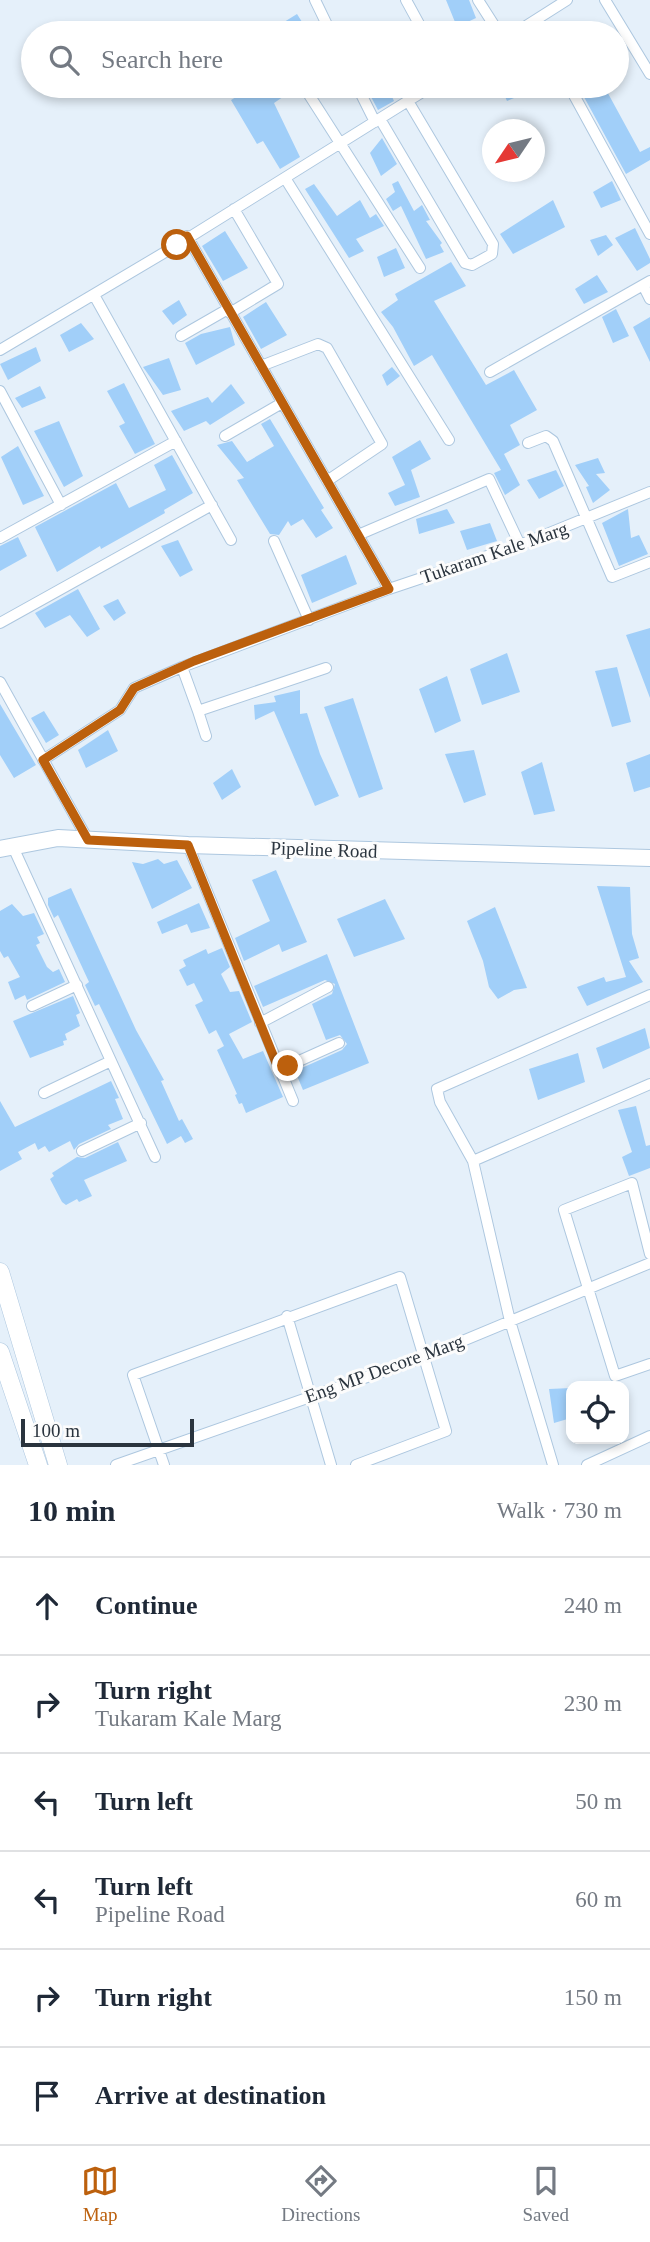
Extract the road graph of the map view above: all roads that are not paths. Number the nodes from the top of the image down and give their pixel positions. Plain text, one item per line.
1 (315, 0) edge
2 (407, 0) edge
3 (478, 0) edge
4 (567, 0) edge
5 (605, 0) edge
6 (325, 21) edge
7 (418, 21) edge
8 (491, 21) edge
9 (534, 21) edge
10 (620, 21) edge
11 (629, 34) edge
12 (646, 58) edge
13 (650, 74) edge
14 (311, 98) edge
15 (364, 98) edge
16 (414, 98) edge
17 (576, 98) edge
18 (408, 102) junction
19 (378, 121) junction
20 (340, 144) junction
21 (285, 178) junction
22 (234, 209) junction
23 (650, 234) edge
24 (187, 236) junction
25 (420, 268) dead end
26 (647, 283) edge
27 (94, 295) junction
28 (650, 299) edge
29 (229, 311) junction
30 (181, 336) dead end
31 (0, 350) edge
32 (261, 366) junction
33 (490, 372) dead end
34 (0, 391) edge
35 (282, 403) junction
36 (225, 436) dead end
37 (449, 440) dead end
38 (176, 441) junction
39 (528, 443) dead end
40 (327, 481) junction
41 (650, 492) edge
42 (61, 505) junction
43 (212, 505) junction
44 (587, 519) junction
45 (358, 535) junction
46 (0, 538) edge
47 (231, 540) dead end
48 (274, 541) dead end
49 (520, 545) junction
50 (650, 562) edge
51 (389, 589) junction
52 (309, 620) junction
53 (0, 623) edge
54 (182, 667) junction
55 (326, 668) dead end
56 (0, 682) edge
57 (198, 711) junction
58 (206, 736) dead end
59 (43, 760) junction
60 (88, 840) junction
61 (188, 845) junction
62 (7, 848) edge
63 (650, 858) edge
64 (77, 985) junction
65 (328, 987) dead end
66 (650, 995) edge
67 (32, 1006) dead end
68 (260, 1023) junction
69 (339, 1044) dead end
70 (111, 1061) junction
71 (279, 1070) junction
72 (650, 1084) edge
73 (44, 1093) dead end
74 (293, 1101) dead end
75 (141, 1123) junction
76 (82, 1151) dead end
77 (156, 1157) dead end
78 (473, 1161) junction
79 (650, 1254) edge
80 (650, 1263) edge
81 (0, 1272) edge
82 (589, 1288) junction
83 (287, 1316) junction
84 (510, 1321) junction
85 (0, 1352) edge
86 (424, 1357) junction
87 (650, 1364) edge
88 (6, 1392) edge
89 (308, 1395) junction
90 (650, 1436) edge
91 (158, 1448) junction
92 (38, 1465) edge
93 (58, 1465) edge
94 (116, 1465) edge
95 (164, 1465) edge
96 (331, 1465) edge
97 (356, 1465) edge
98 (553, 1465) edge
99 (587, 1465) edge

1 - 6 street
2 - 7 street
3 - 8 street
4 - 9 street
5 - 10 street
11 - 12 street
12 - 13 street
14 - 20 street
15 - 19 street
16 - 18 street
17 - 23 street
18 - 19 street
18 - 19 street
19 - 20 street
20 - 21 street
20 - 25 street
21 - 22 street
21 - 37 street
22 - 24 street
22 - 29 street
24 - 27 street
24 - 29 street
26 - 28 street
26 - 33 street
27 - 31 street
27 - 38 street
29 - 30 street
29 - 32 street
32 - 35 street
32 - 40 street
34 - 42 street
35 - 36 street
35 - 40 street
38 - 42 street
38 - 43 street
39 - 44 street
40 - 45 street
41 - 44 street, Tukaram Kale Marg
42 - 46 street
43 - 47 street
43 - 53 street
44 - 49 street, Tukaram Kale Marg
44 - 50 street
45 - 49 street
45 - 51 street
48 - 52 street
49 - 51 street, Tukaram Kale Marg
51 - 52 street, Tukaram Kale Marg
52 - 54 street, Tukaram Kale Marg
54 - 57 street
54 - 59 street, Tukaram Kale Marg
55 - 57 street
56 - 59 street
57 - 58 street
59 - 60 street
60 - 61 street, Pipeline Road
60 - 62 street, Pipeline Road
61 - 63 street, Pipeline Road
61 - 68 street
62 - 64 street
64 - 67 street
64 - 70 street
65 - 68 street
66 - 78 street
68 - 71 street
69 - 71 street
70 - 73 street
70 - 75 street
71 - 74 street
72 - 78 street
75 - 76 street
75 - 77 street
78 - 84 street
79 - 82 street
80 - 82 street, Eng MP Decore Marg
81 - 93 main road
82 - 84 street, Eng MP Decore Marg
82 - 87 street
83 - 86 street
83 - 89 street
83 - 91 street
84 - 86 street, Eng MP Decore Marg
84 - 98 street
85 - 88 main road
86 - 89 street, Eng MP Decore Marg
86 - 97 street
88 - 92 main road
89 - 91 street, Eng MP Decore Marg
89 - 96 street
90 - 99 street
91 - 94 street, Eng MP Decore Marg
91 - 95 street

